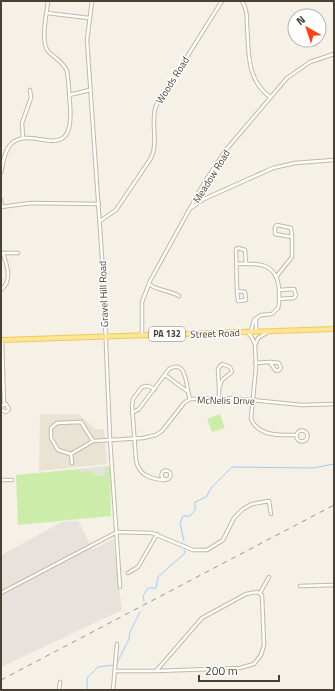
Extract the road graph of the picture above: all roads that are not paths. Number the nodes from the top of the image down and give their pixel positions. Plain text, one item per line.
1 (48, 1) edge
2 (92, 1) edge
3 (222, 1) edge
4 (242, 1) edge
5 (47, 13) junction
6 (89, 18) junction
7 (334, 54) edge
8 (30, 90) dead end
9 (90, 90) junction
10 (69, 95) junction
11 (270, 97) junction
12 (23, 138) junction
13 (334, 160) edge
14 (1, 173) edge
15 (199, 192) junction
16 (204, 199) junction
17 (1, 200) edge
18 (99, 204) junction
19 (2, 207) edge
20 (189, 210) junction
21 (100, 221) junction
22 (292, 237) junction
23 (2, 253) edge
24 (18, 253) dead end
25 (236, 264) junction
26 (246, 264) junction
27 (276, 277) junction
28 (149, 284) junction
29 (1, 290) edge
30 (279, 290) junction
31 (237, 291) junction
32 (179, 296) dead end
33 (279, 299) junction
34 (256, 319) junction
35 (334, 329) edge
36 (254, 331) junction
37 (273, 331) junction
38 (243, 332) junction
39 (142, 335) junction
40 (105, 337) junction
41 (1, 340) edge
42 (255, 345) junction
43 (270, 362) junction
44 (255, 363) junction
45 (165, 375) junction
46 (219, 388) junction
47 (154, 389) junction
48 (187, 391) junction
49 (219, 398) junction
50 (190, 399) junction
51 (253, 400) junction
52 (4, 404) junction
53 (334, 404) edge
54 (1, 406) edge
55 (1, 410) edge
56 (132, 413) junction
57 (296, 434) junction
58 (134, 439) junction
59 (110, 440) junction
60 (93, 441) junction
61 (70, 454) junction
62 (72, 462) dead end
63 (1, 480) edge
64 (12, 480) dead end
65 (165, 480) dead end
66 (271, 514) dead end
67 (117, 532) junction
68 (157, 534) junction
69 (128, 574) dead end
70 (269, 577) dead end
71 (334, 585) edge
72 (120, 586) dead end
73 (300, 586) dead end
74 (1, 593) edge
75 (260, 593) junction
76 (117, 644) dead end
77 (115, 670) junction
78 (156, 671) junction
79 (60, 682) dead end
80 (59, 690) edge
81 (114, 690) edge

1 - 5 street
2 - 6 street, Gravel Hill Road
3 - 21 street, Woods Road
4 - 11 street
5 - 6 street
5 - 10 street
6 - 9 street, Gravel Hill Road
7 - 11 street, Meadow Road
8 - 12 street
9 - 10 street
9 - 18 street, Gravel Hill Road
10 - 12 street
11 - 15 street, Meadow Road
12 - 14 street
13 - 16 street
15 - 16 street
15 - 20 street, Meadow Road
16 - 20 street
17 - 19 street
18 - 19 street
18 - 21 street, Gravel Hill Road
20 - 28 street, Meadow Road
21 - 40 street, Gravel Hill Road
22 - 22 street
22 - 27 street
23 - 24 street
23 - 29 street
25 - 26 street
25 - 26 street
25 - 31 street
26 - 27 street
27 - 30 street
28 - 32 street
28 - 39 street, Meadow Road
30 - 33 street
30 - 33 street
31 - 31 street
33 - 34 street
34 - 36 street
34 - 36 street
35 - 37 main road, Street Road / PA 132
36 - 37 main road, Street Road / PA 132
36 - 38 main road, Street Road / PA 132
37 - 42 street
38 - 39 main road, Street Road / PA 132
38 - 42 street
39 - 40 main road, Street Road / PA 132
40 - 41 main road, Street Road / PA 132
40 - 59 street, Gravel Hill Road
41 - 52 street
42 - 44 street
43 - 43 street
43 - 44 street
44 - 51 street
45 - 47 street
45 - 48 street
45 - 48 street
46 - 46 street
46 - 49 street
47 - 56 street
47 - 56 street
48 - 50 street
49 - 50 street, McNelis Drive
49 - 51 street, McNelis Drive
50 - 58 street, McNelis Drive
51 - 53 street, McNelis Drive
51 - 57 street
52 - 54 street
52 - 55 street
56 - 58 street
57 - 57 street
58 - 59 street, McNelis Drive
58 - 65 street
59 - 60 street, McNelis Drive
59 - 67 street, Gravel Hill Road
60 - 61 street
60 - 61 street
61 - 62 street
63 - 64 street
66 - 68 street
67 - 68 street
67 - 72 street, Gravel Hill Road
67 - 74 street
68 - 69 street
70 - 75 street
71 - 73 street
75 - 78 street
75 - 78 street
76 - 77 street
77 - 78 street
77 - 81 street
79 - 80 street

